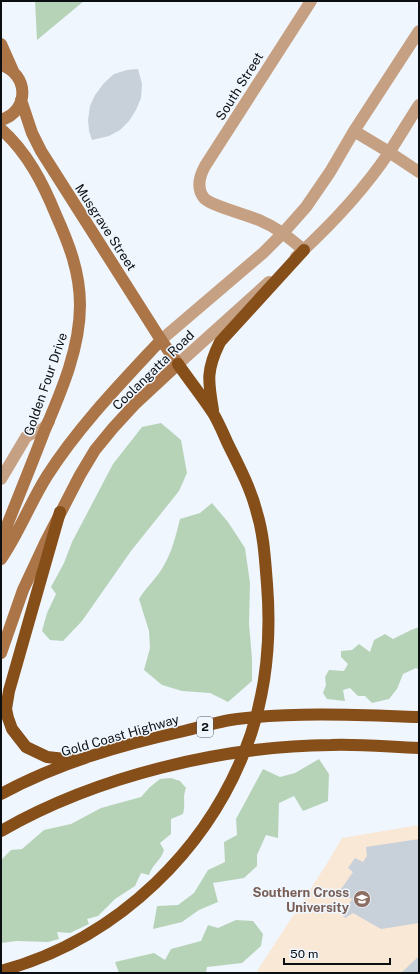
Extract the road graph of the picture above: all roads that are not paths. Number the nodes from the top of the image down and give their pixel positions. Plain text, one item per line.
1 (311, 1) edge
2 (419, 31) edge
3 (1, 44) edge
4 (1, 65) edge
5 (13, 71) junction
6 (21, 100) junction
7 (419, 105) edge
8 (1, 120) edge
9 (1, 129) edge
10 (354, 131) junction
11 (389, 152) junction
12 (419, 172) edge
13 (283, 233) junction
14 (304, 250) junction
15 (161, 340) junction
16 (178, 364) junction
17 (214, 414) junction
18 (50, 419) junction
19 (1, 480) edge
20 (60, 512) junction
21 (1, 543) edge
22 (1, 559) edge
23 (1, 652) edge
24 (419, 717) edge
25 (419, 748) edge
26 (78, 761) junction
27 (1, 794) edge
28 (1, 831) edge
29 (1, 970) edge

1 - 13 street, South Street
2 - 10 street, Coolangatta Road
3 - 5 main road
4 - 5 main road
5 - 6 main road, Musgrave Street
6 - 8 main road
6 - 15 main road, Musgrave Street
7 - 11 street, Coolangatta Road
9 - 18 main road, Golden Four Drive
10 - 11 street
10 - 13 street, Coolangatta Road
11 - 12 street
11 - 14 street, Coolangatta Road
13 - 14 street
13 - 15 street, Coolangatta Road
14 - 16 street, Coolangatta Road
14 - 17 highway
15 - 16 main road, Musgrave Street
15 - 22 main road, Coolangatta Road
16 - 17 highway
16 - 20 main road, Coolangatta Road
17 - 29 highway
18 - 19 street
18 - 21 main road, Golden Four Drive
20 - 23 main road, Coolangatta Road
20 - 26 highway
24 - 26 highway, Gold Coast Highway / 2
25 - 28 highway
26 - 27 highway, Gold Coast Highway / 2

